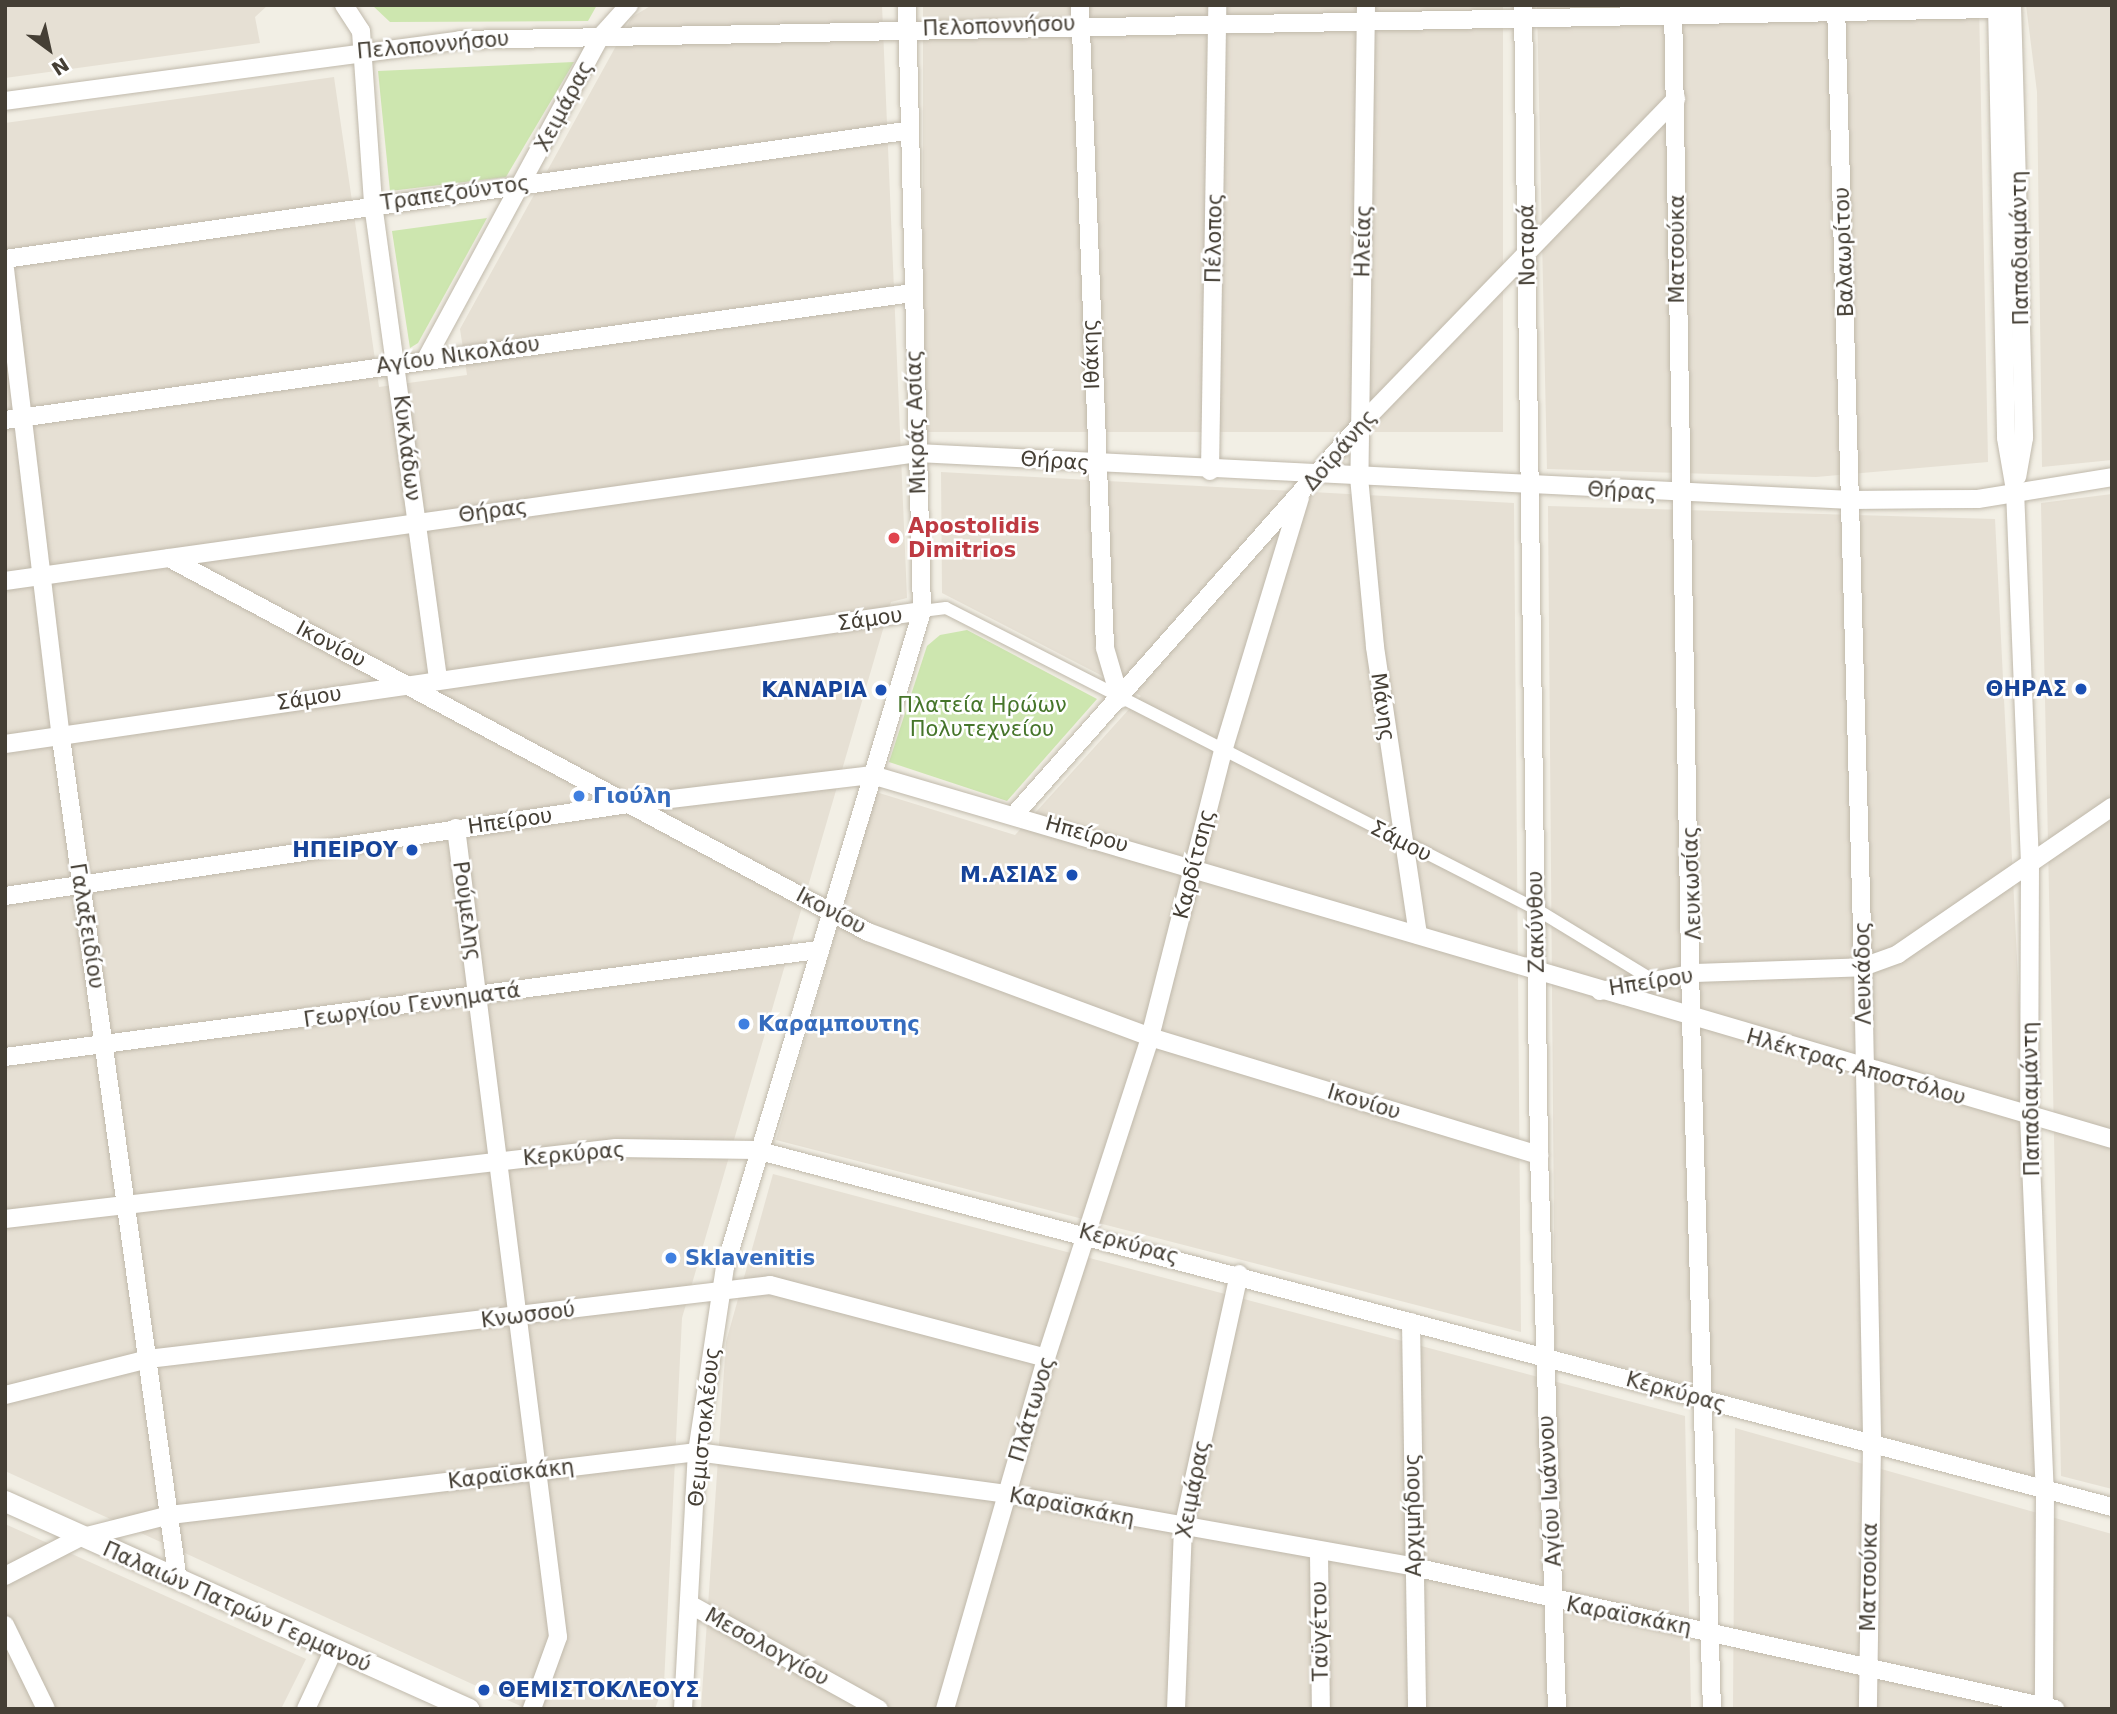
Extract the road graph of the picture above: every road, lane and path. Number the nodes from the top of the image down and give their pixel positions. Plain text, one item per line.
1 (344, 5) edge
2 (629, 5) edge
3 (907, 5) edge
4 (1080, 5) edge
5 (2002, 6) edge
6 (1836, 7) edge
7 (1673, 11) edge
8 (1366, 12) edge
9 (1523, 12) edge
10 (1217, 13) edge
11 (1081, 24) junction
12 (908, 29) junction
13 (601, 36) junction
14 (363, 50) junction
15 (1676, 99) junction
16 (5, 101) edge
17 (906, 131) junction
18 (523, 184) junction
19 (373, 204) junction
20 (1527, 257) junction
21 (5, 259) edge
22 (5, 269) edge
23 (912, 293) junction
24 (426, 359) junction
25 (396, 363) junction
26 (13, 419) edge
27 (1361, 424) junction
28 (917, 453) junction
29 (1095, 464) junction
30 (1210, 471) junction
31 (1316, 475) junction
32 (1359, 477) junction
33 (2112, 477) edge
34 (1531, 486) junction
35 (2015, 490) junction
36 (1679, 494) junction
37 (1300, 497) junction
38 (1851, 500) junction
39 (416, 522) junction
40 (169, 558) junction
41 (41, 577) junction
42 (5, 581) edge
43 (922, 611) junction
44 (438, 678) junction
45 (403, 683) junction
46 (1120, 699) junction
47 (61, 738) junction
48 (5, 744) edge
49 (1223, 751) junction
50 (872, 775) junction
51 (629, 804) junction
52 (2112, 807) edge
53 (1016, 813) junction
54 (456, 828) junction
55 (1401, 841) junction
56 (2031, 862) junction
57 (1194, 865) junction
58 (80, 887) junction
59 (5, 896) edge
60 (1536, 909) junction
61 (830, 911) junction
62 (1418, 935) junction
63 (818, 950) junction
64 (1863, 968) junction
65 (1536, 971) junction
66 (1695, 973) junction
67 (1651, 979) junction
68 (1601, 991) junction
69 (479, 996) junction
70 (1691, 1020) junction
71 (1150, 1037) junction
72 (107, 1045) junction
73 (5, 1057) edge
74 (1863, 1070) junction
75 (2029, 1115) junction
76 (2112, 1139) edge
77 (756, 1150) junction
78 (1539, 1155) junction
79 (500, 1161) junction
80 (126, 1201) junction
81 (5, 1219) edge
82 (1091, 1233) junction
83 (1239, 1274) junction
84 (720, 1292) junction
85 (517, 1317) junction
86 (1411, 1322) junction
87 (1046, 1358) junction
88 (1544, 1358) junction
89 (148, 1359) junction
90 (5, 1395) edge
91 (1704, 1398) junction
92 (1872, 1446) junction
93 (697, 1452) junction
94 (542, 1470) junction
95 (2045, 1491) junction
96 (1006, 1494) junction
97 (5, 1501) edge
98 (2112, 1507) edge
99 (170, 1515) junction
100 (1182, 1529) junction
101 (79, 1538) junction
102 (1319, 1554) junction
103 (1414, 1567) junction
104 (5, 1576) edge
105 (178, 1581) junction
106 (1555, 1602) junction
107 (691, 1605) junction
108 (5, 1625) edge
109 (1710, 1631) junction
110 (334, 1649) junction
111 (1867, 1663) junction
112 (2048, 1708) edge
113 (46, 1709) edge
114 (306, 1709) edge
115 (470, 1709) edge
116 (532, 1709) edge
117 (683, 1709) edge
118 (880, 1709) edge
119 (945, 1709) edge
120 (1176, 1709) edge
121 (1321, 1709) edge
122 (1417, 1709) edge
123 (1557, 1709) edge
124 (1712, 1709) edge
125 (1868, 1709) edge

1 - 14 street, Κυκλάδων
2 - 13 street, Χειμάρας
3 - 12 street, Μικράς Ασίας
4 - 11 street, Ιθάκης
5 - 6 street, Πελοποννήσου
5 - 35 street, Παπαδιαμάντη
6 - 7 street, Πελοποννήσου
6 - 38 street, Βαλαωρίτου
7 - 9 street, Πελοποννήσου
7 - 15 street, Ματσούκα
8 - 9 street, Πελοποννήσου
8 - 10 street, Πελοποννήσου
8 - 27 street, Ηλείας
9 - 20 street, Νοταρά
10 - 11 street, Πελοποννήσου
10 - 30 street, Πέλοπος
11 - 12 street, Πελοποννήσου
11 - 29 street, Ιθάκης
12 - 13 street, Πελοποννήσου
12 - 17 street, Μικράς Ασίας
13 - 14 street, Πελοποννήσου
13 - 18 street, Χειμάρας
14 - 16 street, Πελοποννήσου
14 - 19 street, Κυκλάδων
15 - 20 street, Δοϊράνης
15 - 36 street, Ματσούκα
17 - 18 street, Τραπεζούντος
17 - 23 street, Μικράς Ασίας
18 - 19 street, Τραπεζούντος
18 - 24 street, Χειμάρας
19 - 21 street, Τραπεζούντος
19 - 25 street, Κυκλάδων
20 - 27 street, Δοϊράνης
20 - 34 street, Νοταρά
22 - 26 street, Γαλαξειδίου
23 - 24 street, Αγίου Νικολάου
23 - 28 street, Μικράς Ασίας
24 - 25 street, Αγίου Νικολάου
25 - 26 street, Αγίου Νικολάου
25 - 39 street, Κυκλάδων
26 - 41 street, Γαλαξειδίου
27 - 31 street, Δοϊράνης
27 - 32 street, Ηλείας
28 - 29 street, Θήρας
28 - 39 street, Θήρας
28 - 43 street, Μικράς Ασίας
29 - 30 street, Θήρας
29 - 46 street, Ιθάκης
30 - 31 street, Θήρας
31 - 32 street, Θήρας
31 - 37 street, Δοϊράνης
32 - 34 street, Θήρας
32 - 55 street, Μάνης
33 - 35 street, Θήρας
34 - 36 street, Θήρας
34 - 60 street, Ζακύνθου
35 - 38 street, Θήρας
35 - 56 street, Παπαδιαμάντη
36 - 38 street, Θήρας
36 - 66 street, Λευκωσίας
37 - 46 street, Δοϊράνης
37 - 49 street, Καρδίτσης
38 - 64 street, Λeυκάδος
39 - 40 street, Θήρας
39 - 44 street, Κυκλάδων
40 - 41 street, Θήρας
40 - 45 street, Ικονίου
41 - 42 street, Θήρας
41 - 47 street, Γαλαξειδίου
43 - 44 street, Σάμου
43 - 46 street, Σάμου
43 - 50 street, Μικράς Ασίας
44 - 45 street, Σάμου
45 - 47 street, Σάμου
45 - 51 street, Ικονίου
46 - 49 street, Σάμου
46 - 53 street, Δοϊράνης
47 - 48 street, Σάμου
47 - 58 street, Γαλαξειδίου
49 - 55 street, Σάμου
49 - 57 street, Καρδίτσης
50 - 51 street, Ηπείρου
50 - 53 street, Ηπείρου
50 - 61 street, Μικράς Ασίας
51 - 54 street, Ηπείρου
51 - 61 street, Ικονίου
52 - 56 street, Ηπείρου
53 - 57 street, Ηπείρου
54 - 58 street, Ηπείρου
54 - 69 street, Ρούμελης
55 - 60 street, Σάμου
55 - 62 street, Μάνης
56 - 64 street, Ηπείρου
56 - 75 street, Παπαδιαμάντη
57 - 62 street, Ηπείρου
57 - 71 street, Καρδίτσης
58 - 59 street, Ηπείρου
58 - 72 street, Γαλαξειδίου
60 - 65 street, Ζακύνθου
60 - 67 street, Σάμου
61 - 63 street, Μικράς Ασίας
61 - 71 street, Ικονίου
62 - 65 street, Ηπείρου
63 - 69 street, Γεωργίου Γεννηματά
63 - 77 street, Μικράς Ασίας
64 - 66 street, Ηπείρου
64 - 74 street, Λeυκάδος
65 - 68 street, Ηπείρου
65 - 78 street, Ζακύνθου
66 - 67 street, Ηπείρου
66 - 70 street, Λευκωσίας
67 - 68 street, Ηπείρου
68 - 70 street, Ηλέκτρας Αποστόλου
69 - 72 street, Γεωργίου Γεννηματά
69 - 79 street, Ρούμελης
70 - 74 street, Ηλέκτρας Αποστόλου
70 - 91 street, Λευκωσίας
71 - 78 street, Ικονίου
71 - 82 street, Καρδίτσης
72 - 73 street, Γεωργίου Γεννηματά
72 - 80 street, Γαλαξειδίου
74 - 75 street, Ηλέκτρας Αποστόλου
74 - 92 street, Λeυκάδος
75 - 76 street, Ηλέκτρας Αποστόλου
75 - 95 street, Παπαδιαμάντη
77 - 79 street, Κερκύρας
77 - 82 street, Κερκύρας
77 - 84 street, Θεμιστοκλέους
78 - 88 street, Ζακύνθου
79 - 80 street, Κερκύρας
79 - 85 street, Ρούμελης
80 - 81 street, Κερκύρας
80 - 89 street, Γαλαξειδίου
82 - 83 street, Κερκύρας
82 - 87 street, Πλάτωνος
83 - 86 street, Κερκύρας
83 - 100 street, Χειμάρας
84 - 85 street, Κνωσσού
84 - 87 street, Κνωσσού
84 - 93 street, Θεμιστοκλέους
85 - 89 street, Κνωσσού
85 - 94 street, Ρούμελης
86 - 88 street, Κερκύρας
86 - 103 street, Αρχιμήδους
87 - 96 street, Πλάτωνος
88 - 91 street, Κερκύρας
88 - 106 street, Αγίου Ιωάννου
89 - 90 street, Κνωσσού
89 - 99 street, Γαλαξειδίου
91 - 92 street, Κερκύρας
91 - 109 street, Λευκωσίας
92 - 95 street, Κερκύρας
92 - 111 street, Ματσούκα
93 - 94 street, Καραϊσκάκη
93 - 96 street, Καραϊσκάκη
93 - 107 street, Θεμιστοκλέους
94 - 99 street, Καραϊσκάκη
94 - 116 street, Ρούμελης
95 - 98 street, Κερκύρας
95 - 112 street, Παπαδιαμάντη
96 - 100 street, Καραϊσκάκη
96 - 119 street, Πλάτωνος
97 - 101 street, Παλαιών Πατρών Γερμανού
99 - 101 street, Καραϊσκάκη
99 - 105 street, Γαλαξειδίου
100 - 102 street, Καραϊσκάκη
100 - 120 street, Χειμάρας
101 - 104 street, Καραϊσκάκη
101 - 105 street, Παλαιών Πατρών Γερμανού
102 - 103 street, Καραϊσκάκη
102 - 121 street, Ταϋγέτου
103 - 106 street, Καραϊσκάκη
103 - 122 street, Αρχιμήδους
105 - 110 street, Παλαιών Πατρών Γερμανού
106 - 109 street, Καραϊσκάκη
106 - 123 street, Αγίου Ιωάννου
107 - 117 street, Θεμιστοκλέους
107 - 118 street, Μεσολογγίου
108 - 113 street
109 - 111 street, Καραϊσκάκη
109 - 124 street, Λευκωσίας
110 - 114 street
110 - 115 street, Παλαιών Πατρών Γερμανού
111 - 112 street, Καραϊσκάκη
111 - 125 street, Ματσούκα

